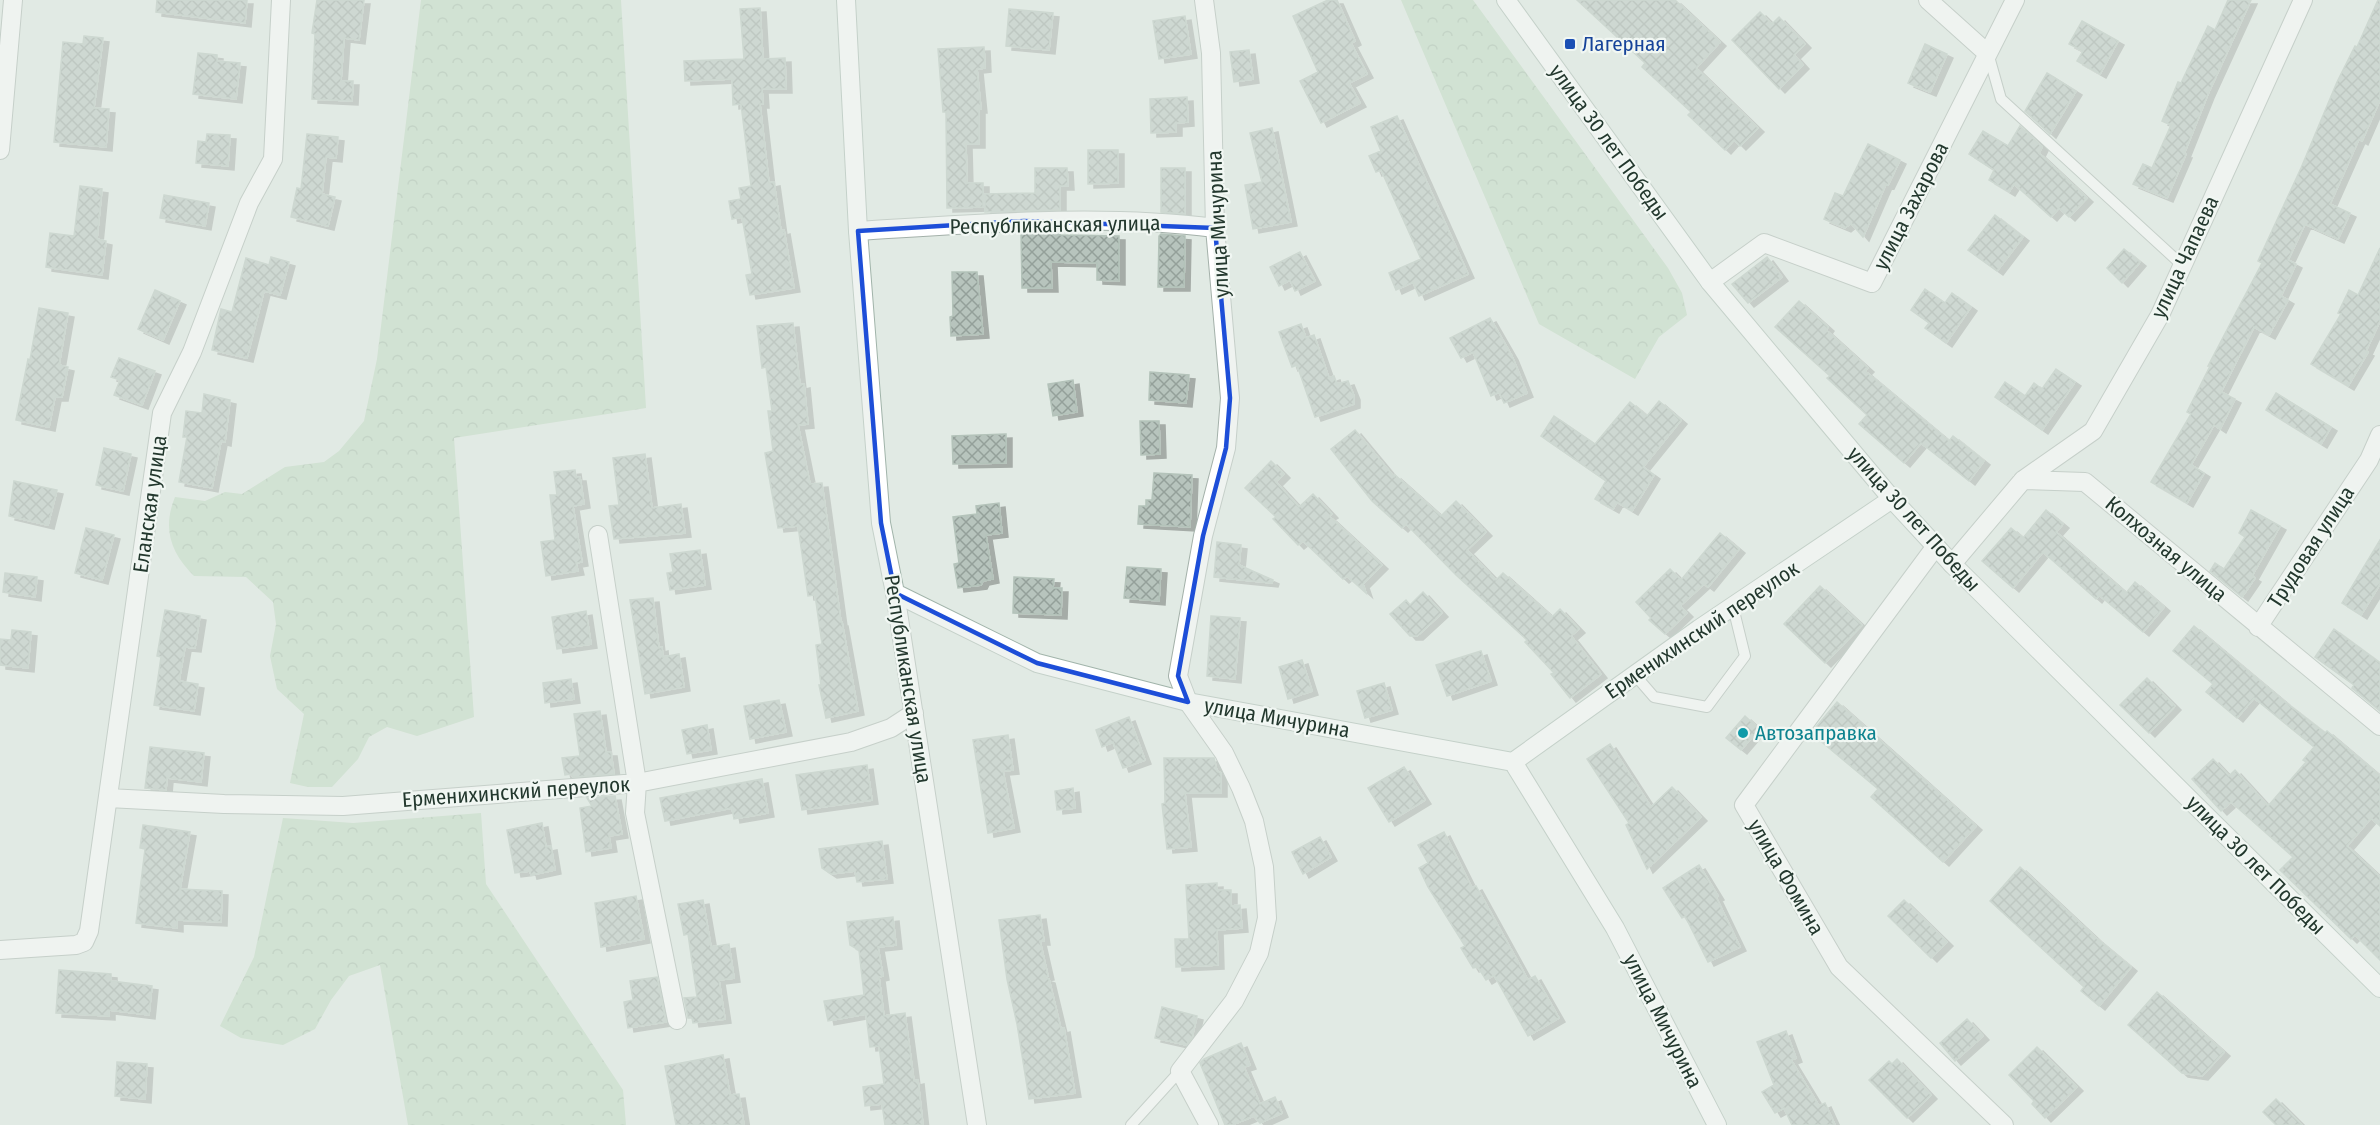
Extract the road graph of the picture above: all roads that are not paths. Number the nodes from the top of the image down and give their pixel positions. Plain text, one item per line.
1 (13, 0) edge
2 (281, 0) edge
3 (846, 0) edge
4 (1204, 0) edge
5 (1506, 0) edge
6 (1928, 0) edge
7 (2015, 0) edge
8 (2303, 0) edge
9 (1988, 53) junction
10 (0, 150) edge
11 (1215, 228) junction
12 (858, 231) junction
13 (2182, 265) junction
14 (1710, 282) junction
15 (2380, 435) edge
16 (2374, 463) edge
17 (2023, 480) junction
18 (1892, 499) junction
19 (598, 535) dead end
20 (1935, 546) junction
21 (1952, 564) junction
22 (895, 593) junction
23 (1733, 608) junction
24 (2258, 627) junction
25 (1635, 675) junction
26 (1188, 702) junction
27 (914, 713) junction
28 (2380, 726) edge
29 (1513, 762) junction
30 (637, 783) junction
31 (108, 798) junction
32 (0, 950) edge
33 (2380, 988) edge
34 (677, 1020) dead end
35 (1180, 1071) junction
36 (976, 1125) edge
37 (1131, 1125) edge
38 (1209, 1125) edge
39 (1717, 1125) edge
40 (2004, 1125) edge

1 - 10 street
2 - 31 street, Еланская улица
3 - 12 street, Республиканская улица
4 - 11 street, улица Мичурина
5 - 14 street, улица 30 лет Победы
6 - 9 street
7 - 9 street, улица Захарова
8 - 13 street, улица Чапаева
9 - 13 lane
9 - 14 street, улица Захарова
11 - 12 street, Республиканская улица
11 - 26 street, улица Мичурина
12 - 22 street, Республиканская улица
13 - 17 street, улица Чапаева
14 - 18 street, улица 30 лет Победы
15 - 16 street, Трудовая улица
16 - 24 street, Трудовая улица
17 - 21 street
17 - 24 street, Колхозная улица
18 - 20 street, улица 30 лет Победы
18 - 23 street, Ерменихинский переулок
19 - 30 street
20 - 21 street, улица 30 лет Победы
20 - 40 street, улица Фомина
21 - 33 street, улица 30 лет Победы
22 - 26 street
22 - 27 street, Республиканская улица
23 - 25 street, Ерменихинский переулок
23 - 25 lane
24 - 28 street, Колхозная улица
25 - 29 street, Ерменихинский переулок
26 - 29 street, улица Мичурина
26 - 35 street
27 - 30 street, Ерменихинский переулок
27 - 36 street, Республиканская улица
29 - 39 street, улица Мичурина
30 - 31 street, Ерменихинский переулок
30 - 34 street
31 - 32 street, Еланская улица
35 - 37 lane
35 - 38 street

